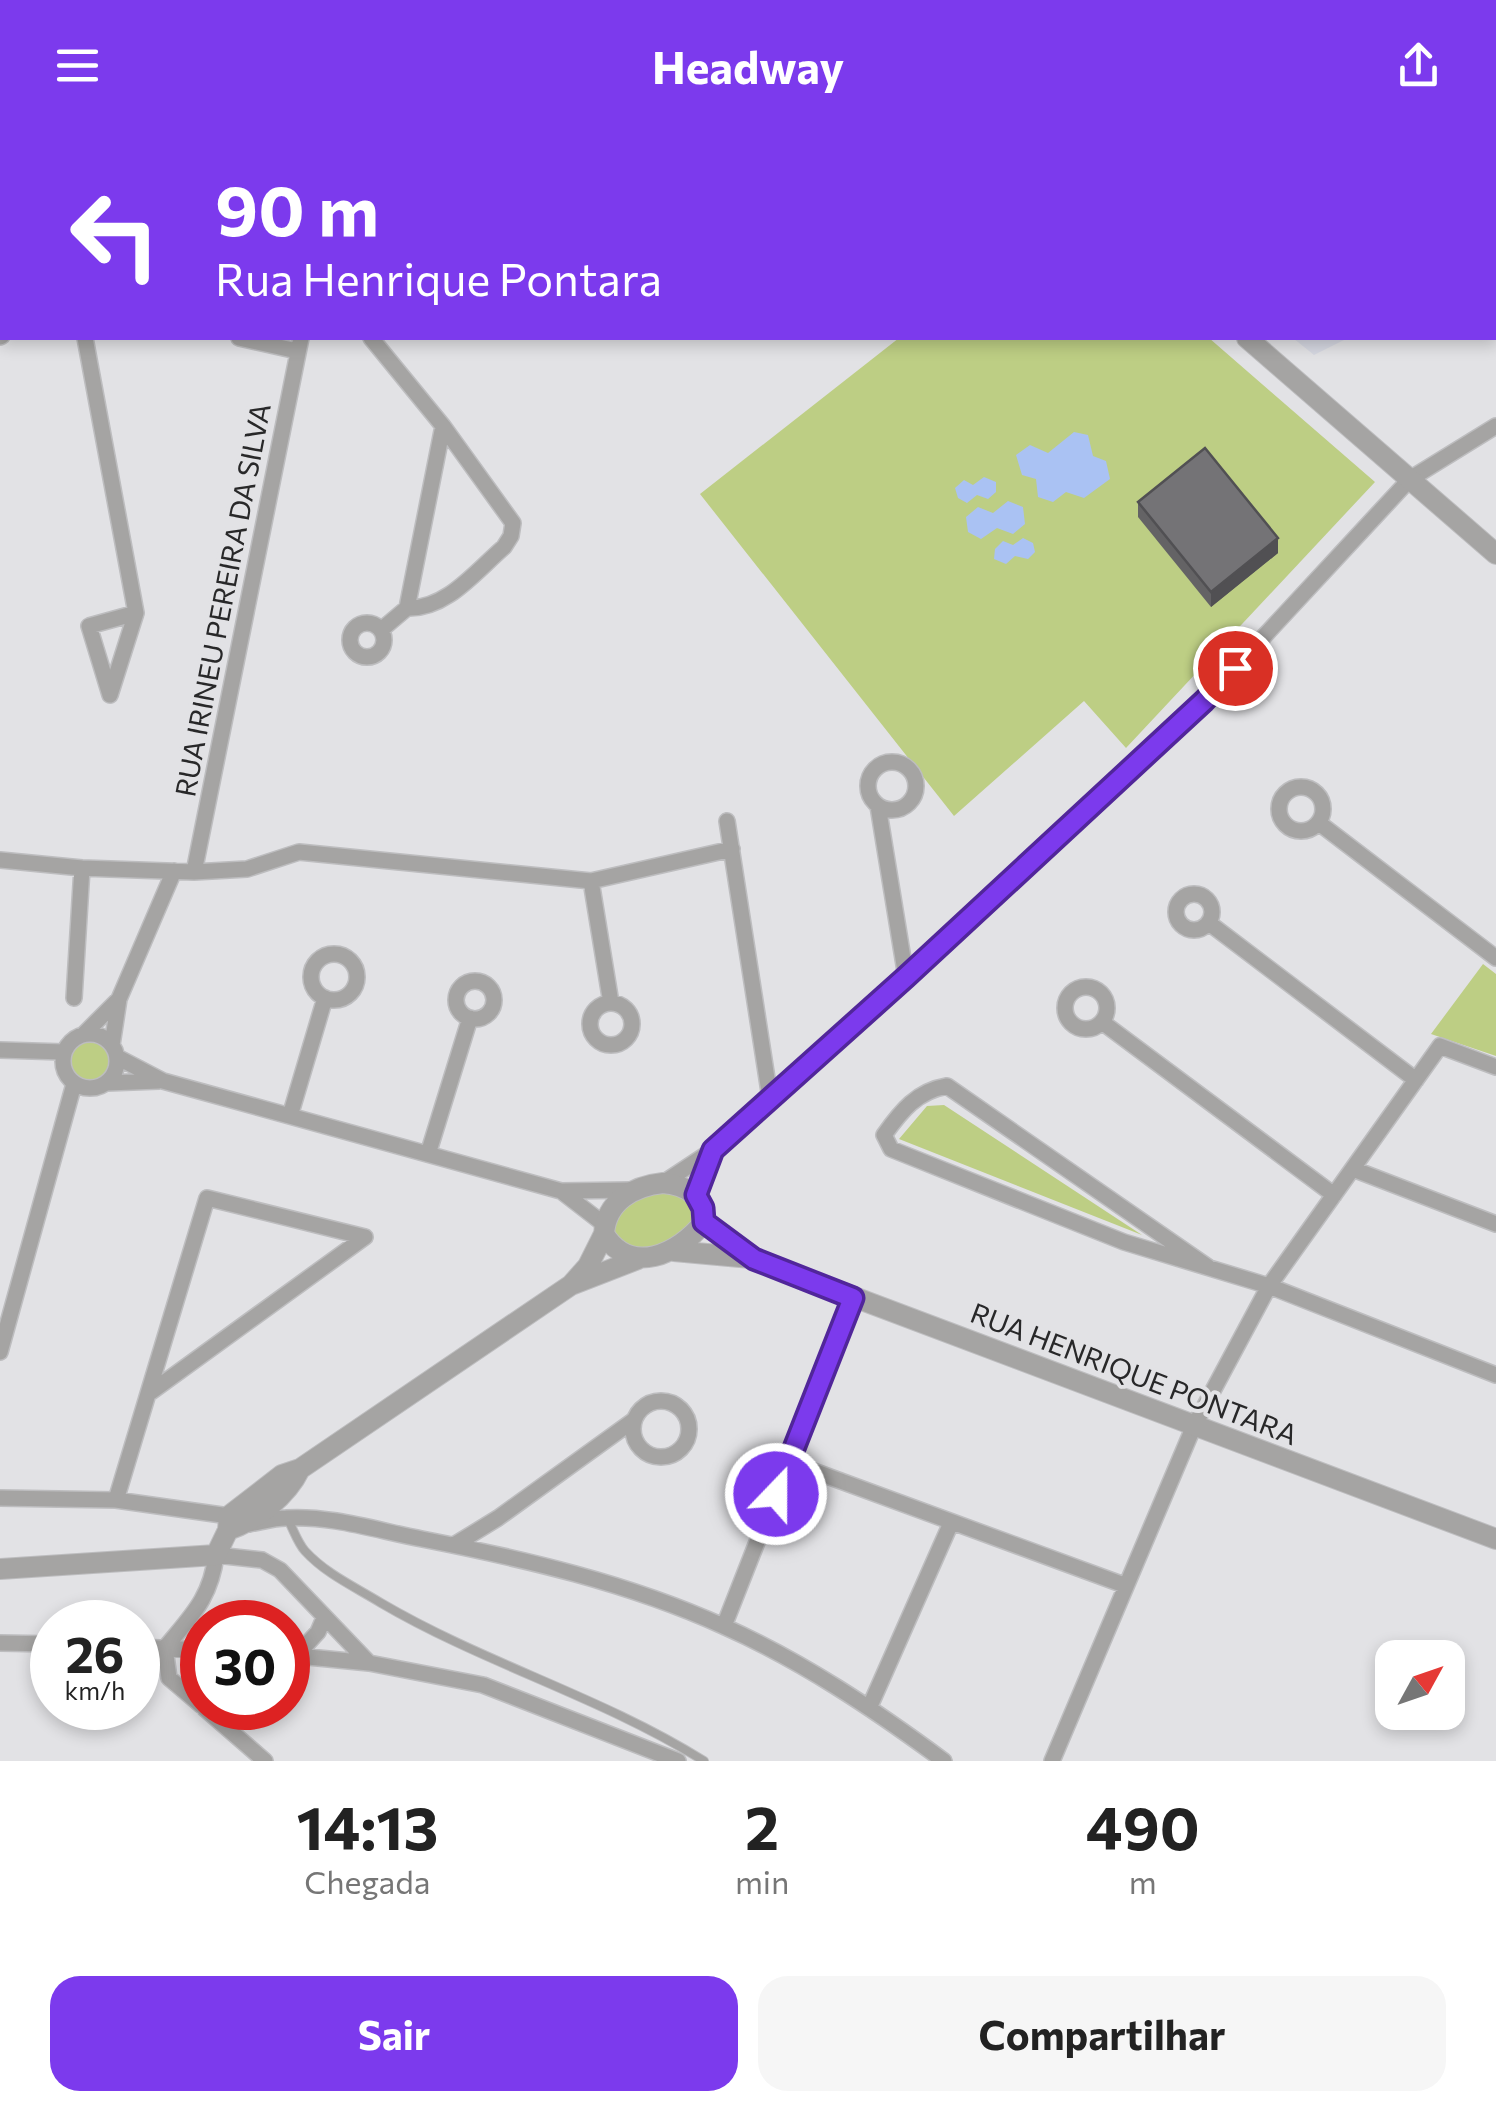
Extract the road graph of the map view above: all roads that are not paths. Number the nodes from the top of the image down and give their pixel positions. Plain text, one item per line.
1 (85, 340) edge
2 (259, 340) edge
3 (373, 340) edge
4 (1249, 340) edge
5 (299, 344) edge
6 (444, 426) junction
7 (1496, 426) edge
8 (1410, 478) junction
9 (1496, 554) edge
10 (407, 608) junction
11 (136, 613) junction
12 (381, 630) dead end
13 (878, 806) dead end
14 (726, 821) dead end
15 (1319, 823) dead end
16 (732, 849) junction
17 (0, 860) edge
18 (82, 868) junction
19 (174, 871) junction
20 (194, 872) junction
21 (591, 881) junction
22 (1209, 923) dead end
23 (1496, 958) edge
24 (906, 977) junction
25 (74, 998) dead end
26 (325, 998) dead end
27 (119, 999) junction
28 (611, 1003) dead end
29 (470, 1018) dead end
30 (1102, 1022) dead end
31 (83, 1035) junction
32 (0, 1050) edge
33 (114, 1051) junction
34 (64, 1052) junction
35 (1496, 1067) edge
36 (1416, 1080) junction
37 (163, 1081) junction
38 (107, 1082) junction
39 (74, 1084) junction
40 (770, 1098) junction
41 (290, 1116) junction
42 (713, 1150) junction
43 (428, 1154) junction
44 (1353, 1169) junction
45 (663, 1182) junction
46 (632, 1190) junction
47 (561, 1191) junction
48 (1334, 1194) junction
49 (696, 1195) junction
50 (704, 1222) junction
51 (1496, 1224) edge
52 (604, 1230) junction
53 (674, 1250) junction
54 (638, 1259) junction
55 (754, 1259) junction
56 (1208, 1266) junction
57 (571, 1285) junction
58 (1269, 1286) junction
59 (853, 1298) junction
60 (0, 1352) edge
61 (1496, 1374) edge
62 (151, 1392) junction
63 (634, 1420) dead end
64 (1194, 1426) junction
65 (789, 1462) junction
66 (0, 1498) edge
67 (116, 1500) junction
68 (287, 1518) junction
69 (951, 1522) junction
70 (234, 1524) junction
71 (1496, 1538) edge
72 (454, 1545) junction
73 (216, 1555) junction
74 (0, 1569) edge
75 (1124, 1586) junction
76 (324, 1618) junction
77 (724, 1626) junction
78 (310, 1639) edge
79 (0, 1642) edge
80 (30, 1643) edge
81 (160, 1648) edge
82 (164, 1648) junction
83 (180, 1649) edge
84 (310, 1658) edge
85 (369, 1664) junction
86 (180, 1687) edge
87 (870, 1706) junction
88 (229, 1730) edge
89 (265, 1761) edge
90 (678, 1761) edge
91 (704, 1761) edge
92 (944, 1761) edge
93 (1052, 1761) edge

1 - 11 street
2 - 5 street
3 - 6 street
4 - 8 street
5 - 20 street, RUA IRINEU PEREIRA DA SILVA
6 - 10 street
6 - 10 street
7 - 8 street
8 - 9 street
8 - 24 street
10 - 12 street
11 - 11 street
13 - 24 street
14 - 16 street
15 - 23 street
16 - 21 street
16 - 40 street
17 - 18 street
18 - 19 street
18 - 25 street
19 - 20 street
19 - 27 street
20 - 21 street
21 - 28 street
22 - 36 street
24 - 40 street
26 - 41 street
27 - 31 street
27 - 33 street
29 - 43 street
30 - 48 street
31 - 33 street
31 - 34 street
32 - 34 street
33 - 37 street
33 - 38 street
34 - 39 street
35 - 36 street
36 - 44 street
37 - 38 street
37 - 41 street
38 - 39 street
39 - 60 street
40 - 42 street
41 - 43 street
42 - 45 street
42 - 49 street
43 - 47 street
44 - 48 street
44 - 51 street
45 - 46 street
45 - 49 street
46 - 47 street
46 - 52 street
47 - 52 street
48 - 58 street
49 - 50 street
50 - 53 street
50 - 55 street, RUA HENRIQUE PONTARA
52 - 54 street
52 - 57 street
53 - 54 street
53 - 55 street, RUA HENRIQUE PONTARA
54 - 57 street
55 - 59 street, RUA HENRIQUE PONTARA
56 - 56 street
56 - 58 street
57 - 70 street
58 - 61 street
58 - 64 street
59 - 64 street, RUA HENRIQUE PONTARA
59 - 65 street
62 - 62 street
62 - 67 street
63 - 72 street
64 - 71 street, RUA HENRIQUE PONTARA
64 - 75 street
65 - 69 street
65 - 77 street
66 - 67 street
67 - 70 street
68 - 70 street
68 - 72 street
68 - 91 lane
69 - 75 street
69 - 87 street
70 - 73 street
72 - 77 street
73 - 74 street
73 - 76 street
73 - 82 street
75 - 93 street
76 - 78 street
76 - 85 street
77 - 87 street
79 - 80 street
81 - 82 street
82 - 83 street
82 - 86 street
84 - 85 street
85 - 90 street
87 - 92 street
88 - 89 street

